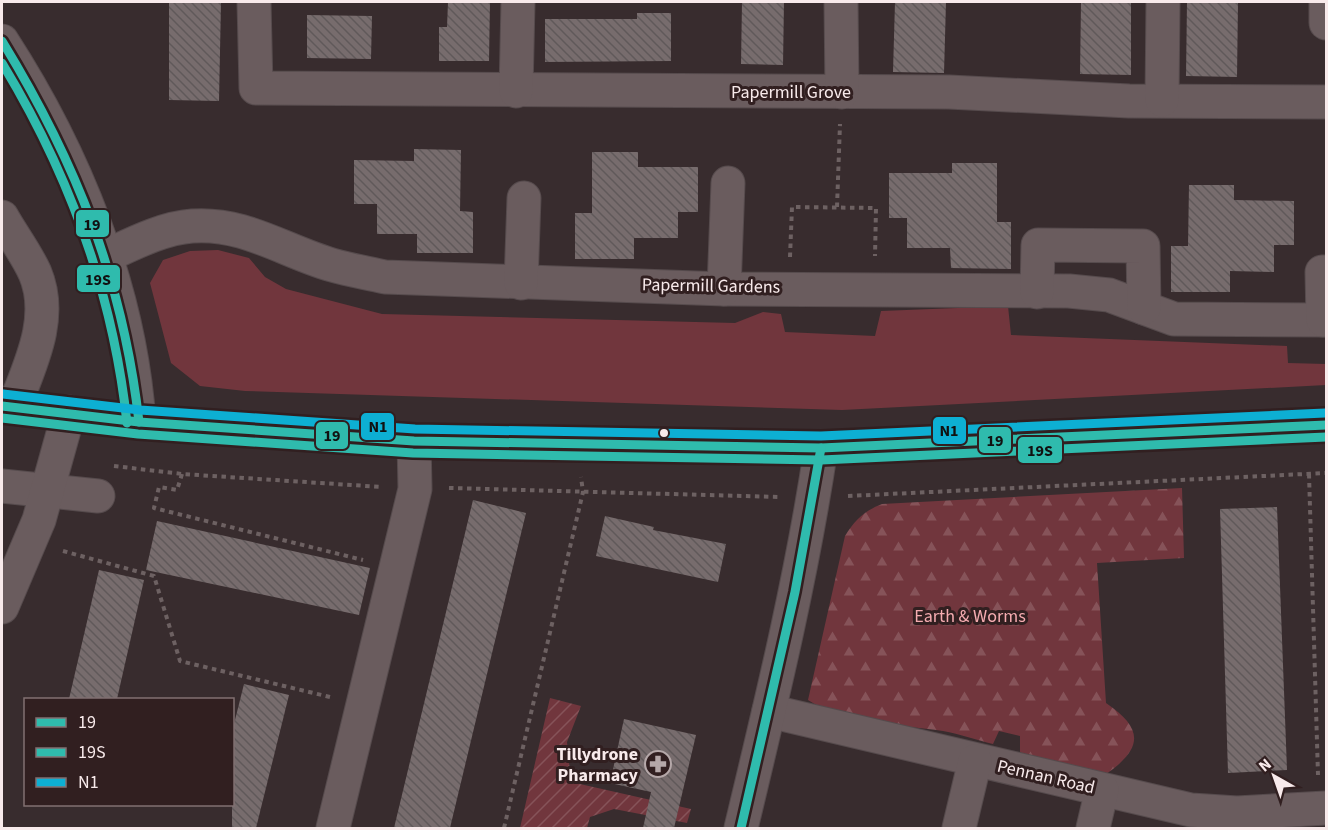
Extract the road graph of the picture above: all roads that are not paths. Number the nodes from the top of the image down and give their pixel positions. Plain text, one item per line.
1 (254, 2) edge
2 (518, 2) edge
3 (841, 2) edge
4 (1162, 2) edge
5 (1326, 2) edge
6 (1326, 24) edge
7 (2, 40) edge
8 (516, 91) junction
9 (842, 92) junction
10 (1162, 100) junction
11 (1326, 102) edge
12 (728, 183) dead end
13 (524, 198) dead end
14 (2, 217) edge
15 (106, 256) junction
16 (1326, 272) edge
17 (521, 283) junction
18 (724, 289) junction
19 (1037, 292) junction
20 (1144, 309) junction
21 (1325, 320) edge
22 (8, 406) edge
23 (69, 412) junction
24 (139, 422) junction
25 (1326, 425) edge
26 (414, 441) junction
27 (822, 448) junction
28 (2, 486) edge
29 (47, 491) junction
30 (98, 496) dead end
31 (2, 607) edge
32 (769, 711) junction
33 (975, 760) junction
34 (1102, 790) junction
35 (1323, 808) edge
36 (333, 828) edge
37 (741, 828) edge
38 (959, 828) edge
39 (1094, 828) edge

1 - 8 street, Papermill Grove
2 - 8 street
3 - 9 street
4 - 10 street
5 - 6 street
7 - 15 street
8 - 9 street, Papermill Grove
9 - 10 street, Papermill Grove
10 - 11 street, Papermill Grove
12 - 18 street
13 - 17 street
14 - 22 street
15 - 17 street, Papermill Gardens
15 - 24 street
16 - 21 street
17 - 18 street, Papermill Gardens
18 - 19 street, Papermill Gardens
19 - 20 street, Papermill Gardens
19 - 20 street
20 - 21 street, Papermill Gardens
22 - 23 main road
23 - 24 main road
23 - 29 street
24 - 26 main road
25 - 27 main road
26 - 27 main road
26 - 36 street
27 - 32 street
28 - 29 street
29 - 30 street
29 - 31 street
32 - 33 street, Pennan Road
32 - 37 street
33 - 34 street, Pennan Road
33 - 38 street
34 - 35 street, Pennan Road
34 - 39 street

